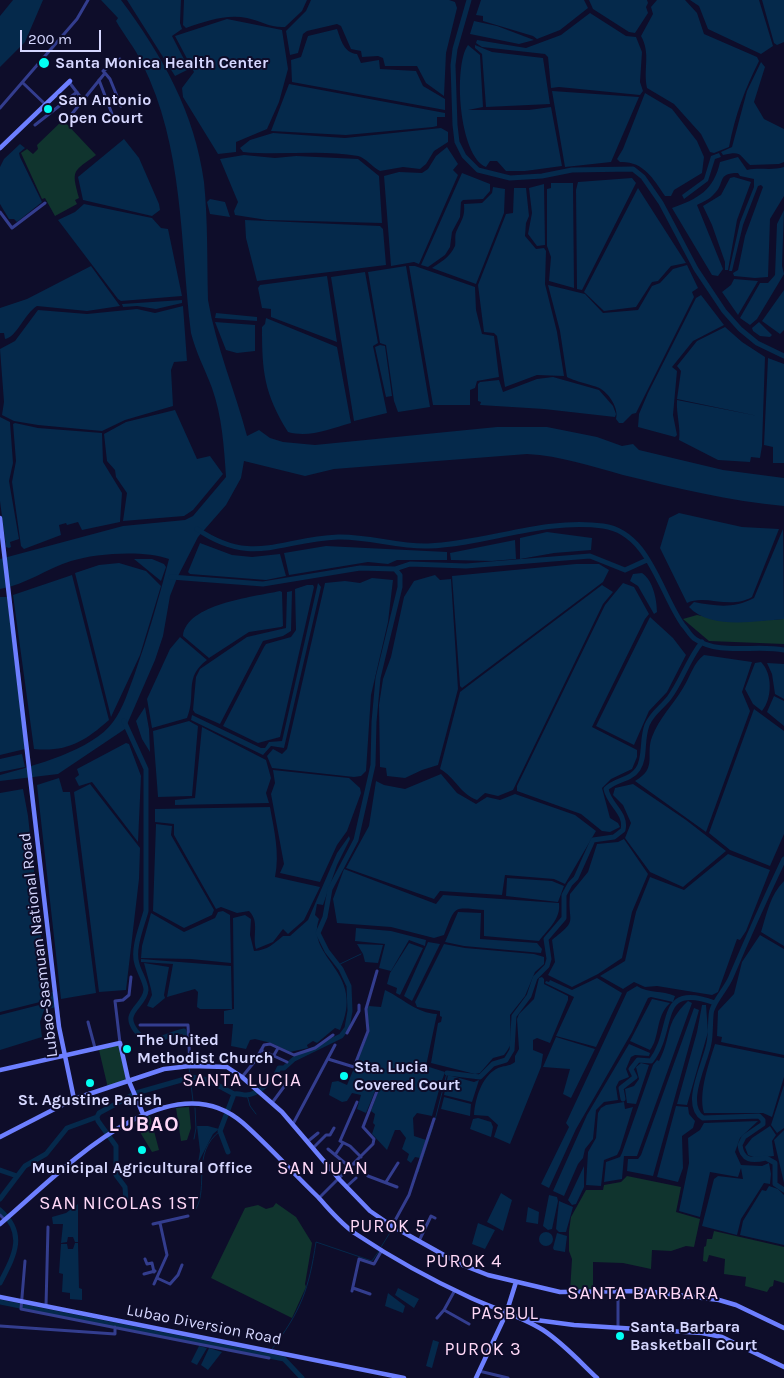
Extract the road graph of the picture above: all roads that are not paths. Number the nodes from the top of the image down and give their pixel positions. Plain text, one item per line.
1 (88, 1) edge
2 (120, 59) dead end
3 (104, 74) junction
4 (99, 80) junction
5 (70, 81) joint
6 (23, 83) junction
7 (77, 92) junction
8 (82, 99) junction
9 (47, 104) junction
10 (121, 106) dead end
11 (0, 108) edge
12 (53, 109) junction
13 (112, 114) dead end
14 (67, 120) dead end
15 (36, 125) dead end
16 (0, 148) edge
17 (45, 203) dead end
18 (0, 212) edge
19 (0, 518) edge
20 (378, 970) dead end
21 (131, 977) dead end
22 (367, 1007) junction
23 (88, 1022) dead end
24 (140, 1025) dead end
25 (347, 1033) dead end
26 (333, 1035) dead end
27 (120, 1043) junction
28 (335, 1045) dead end
29 (278, 1048) junction
30 (95, 1049) junction
31 (262, 1050) junction
32 (64, 1055) junction
33 (274, 1056) junction
34 (328, 1059) junction
35 (270, 1062) dead end
36 (287, 1062) dead end
37 (189, 1066) junction
38 (0, 1070) edge
39 (242, 1077) junction
40 (130, 1081) junction
41 (286, 1084) dead end
42 (378, 1086) dead end
43 (88, 1089) dead end
44 (89, 1094) junction
45 (74, 1099) junction
46 (357, 1102) dead end
47 (272, 1104) junction
48 (143, 1114) junction
49 (434, 1119) dead end
50 (293, 1124) junction
51 (334, 1128) dead end
52 (318, 1133) dead end
53 (0, 1137) edge
54 (307, 1142) junction
55 (343, 1143) junction
56 (313, 1148) junction
57 (328, 1150) dead end
58 (335, 1155) junction
59 (363, 1155) junction
60 (370, 1157) dead end
61 (398, 1163) dead end
62 (355, 1164) junction
63 (351, 1168) junction
64 (356, 1178) dead end
65 (340, 1180) junction
66 (386, 1182) junction
67 (346, 1187) junction
68 (397, 1188) dead end
69 (319, 1198) junction
70 (0, 1215) edge
71 (188, 1216) dead end
72 (435, 1218) dead end
73 (5, 1220) junction
74 (160, 1223) junction
75 (0, 1224) edge
76 (153, 1224) dead end
77 (392, 1226) junction
78 (48, 1227) dead end
79 (419, 1241) junction
80 (381, 1249) junction
81 (145, 1259) dead end
82 (25, 1261) dead end
83 (182, 1265) dead end
84 (161, 1270) junction
85 (154, 1272) junction
86 (144, 1274) dead end
87 (157, 1278) junction
88 (516, 1282) junction
89 (154, 1284) dead end
90 (455, 1290) junction
91 (618, 1291) junction
92 (370, 1294) dead end
93 (0, 1297) edge
94 (22, 1304) junction
95 (46, 1306) junction
96 (444, 1310) junction
97 (506, 1314) junction
98 (437, 1318) dead end
99 (520, 1318) junction
100 (469, 1324) dead end
101 (0, 1326) edge
102 (115, 1327) junction
103 (618, 1328) junction
104 (784, 1328) edge
105 (188, 1339) junction
106 (269, 1358) dead end
107 (784, 1366) edge
108 (479, 1371) junction
109 (404, 1378) edge
110 (476, 1378) edge
111 (508, 1378) edge
112 (597, 1378) edge

1 - 6 street
2 - 3 street
3 - 4 street
3 - 10 street
4 - 8 street
4 - 13 street
5 - 7 street
5 - 9 street
6 - 9 street
6 - 11 street
7 - 8 street
7 - 12 street
8 - 14 street
9 - 12 street
9 - 16 street
12 - 15 street
17 - 18 street
19 - 32 street, Lubao-Sasmuan National Road
20 - 22 street
21 - 27 street
22 - 25 street
22 - 34 street
23 - 30 street
24 - 37 street
26 - 29 street
27 - 30 street
27 - 40 street
28 - 34 street
29 - 31 street
29 - 33 street
30 - 32 street
31 - 33 street
31 - 39 street
32 - 38 street
32 - 45 street, Lubao-Sasmuan National Road
33 - 35 street
33 - 36 street
34 - 50 street
37 - 39 street
37 - 40 street
39 - 47 street
40 - 44 street
40 - 48 street
41 - 47 street
42 - 59 street
43 - 44 street
44 - 45 street
45 - 53 street
46 - 55 street
47 - 50 street
48 - 69 street
48 - 73 street
49 - 77 street
50 - 54 street
51 - 56 street
52 - 54 street
54 - 56 street
55 - 58 street
55 - 59 street
56 - 65 street
57 - 58 street
58 - 63 street
59 - 60 street
59 - 62 street
61 - 66 street
62 - 63 street
62 - 66 street
63 - 65 street
64 - 67 street
65 - 67 street
65 - 69 street
66 - 68 street
67 - 77 street
69 - 80 street
70 - 73 street
71 - 74 street
72 - 79 street
73 - 75 street
74 - 76 street
74 - 84 street
77 - 79 street
78 - 95 street
79 - 88 street
80 - 90 street
80 - 92 street
81 - 85 street
82 - 94 street
83 - 87 street
84 - 85 street
84 - 87 street
85 - 86 street
87 - 89 street
88 - 91 street
88 - 97 street
90 - 96 street
90 - 97 street
91 - 103 street
91 - 104 street
93 - 94 street, Lubao Diversion Road
94 - 95 street, Lubao Diversion Road
94 - 102 street
95 - 105 street, Lubao Diversion Road
96 - 98 street
96 - 100 street
97 - 99 street
97 - 108 street
99 - 103 street
99 - 112 street
101 - 102 street
102 - 105 street
103 - 107 street
105 - 106 street
105 - 109 street, Lubao Diversion Road
108 - 110 street
108 - 111 street

